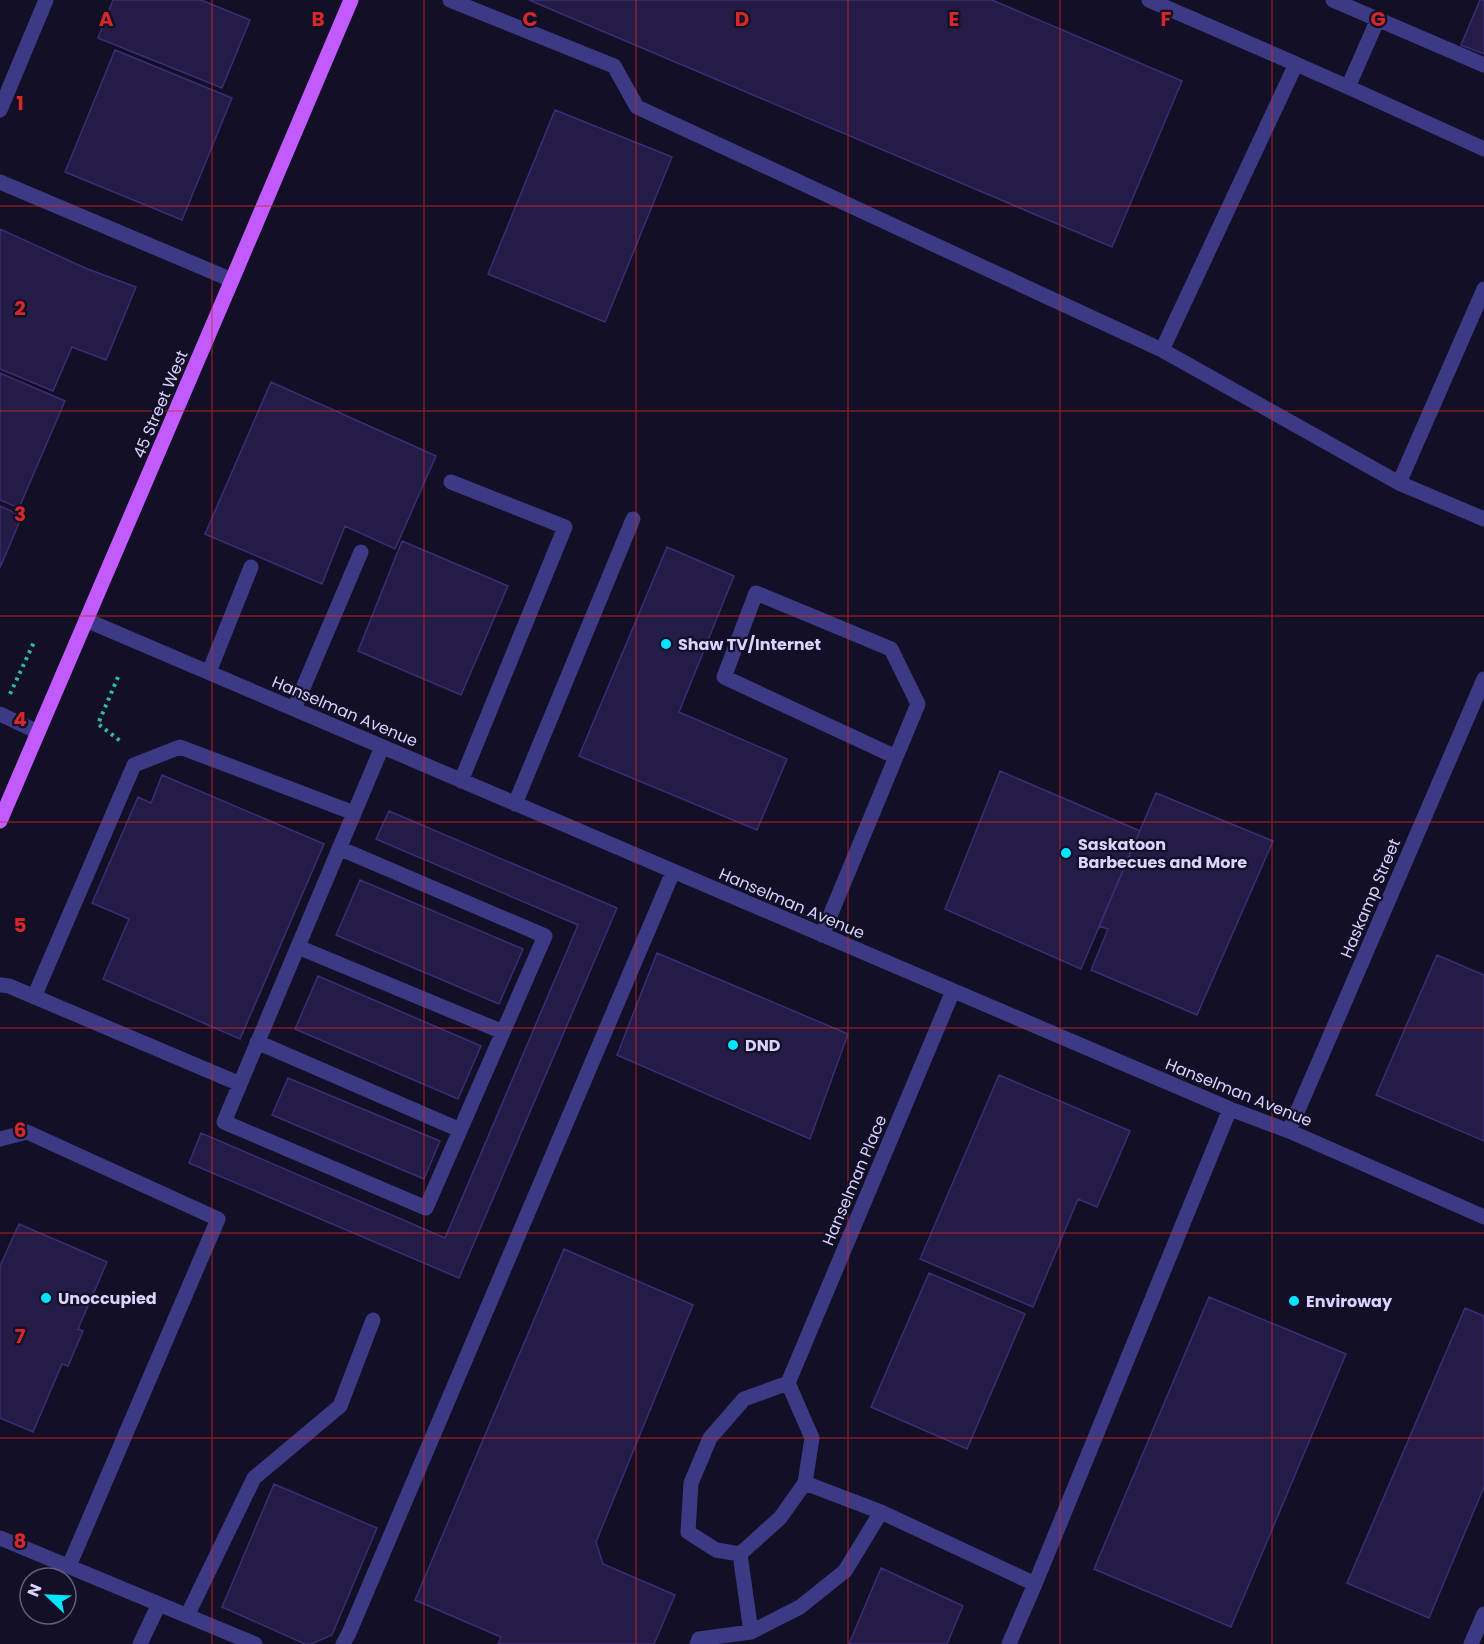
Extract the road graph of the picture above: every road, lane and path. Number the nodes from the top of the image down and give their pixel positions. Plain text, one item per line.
1 (46, 0) edge
2 (351, 0) edge
3 (1149, 0) edge
4 (1333, 0) edge
5 (458, 1) edge
6 (1378, 19) junction
7 (1296, 64) junction
8 (1484, 65) edge
9 (1348, 87) junction
10 (0, 110) edge
11 (1484, 149) edge
12 (0, 182) edge
13 (232, 280) junction
14 (1484, 289) edge
15 (1162, 350) junction
16 (451, 482) dead end
17 (1399, 483) junction
18 (633, 519) dead end
19 (1484, 519) edge
20 (361, 552) dead end
21 (251, 567) dead end
22 (86, 620) junction
23 (35, 640) dead end
24 (209, 672) junction
25 (118, 677) dead end
26 (1484, 679) edge
27 (294, 709) junction
28 (1, 714) edge
29 (38, 732) junction
30 (382, 747) junction
31 (896, 757) junction
32 (145, 760) junction
33 (461, 781) junction
34 (515, 804) junction
35 (354, 813) junction
36 (0, 821) edge
37 (339, 848) junction
38 (673, 872) junction
39 (822, 935) junction
40 (298, 948) junction
41 (0, 985) edge
42 (953, 991) junction
43 (34, 997) junction
44 (503, 1032) junction
45 (257, 1042) junction
46 (240, 1084) junction
47 (1230, 1109) junction
48 (460, 1130) junction
49 (1289, 1131) junction
50 (0, 1139) edge
51 (1484, 1217) edge
52 (373, 1320) dead end
53 (788, 1383) junction
54 (805, 1483) junction
55 (881, 1512) junction
56 (0, 1538) edge
57 (740, 1554) junction
58 (69, 1566) joint
59 (78, 1570) edge
60 (1035, 1584) junction
61 (159, 1604) junction
62 (1484, 1614) edge
63 (187, 1616) junction
64 (751, 1632) junction
65 (140, 1644) edge
66 (255, 1644) edge
67 (343, 1644) edge
68 (697, 1644) edge
69 (1009, 1644) edge
70 (1471, 1644) edge

1 - 10 street
2 - 13 main road, 45 Street West
3 - 7 street
4 - 6 street
5 - 15 street
6 - 8 street
6 - 9 street
7 - 9 street
7 - 15 street
9 - 11 street
12 - 13 street
13 - 22 main road, 45 Street West
14 - 17 street
15 - 17 street
16 - 33 street
17 - 19 street
18 - 34 street
20 - 27 street
21 - 24 street
22 - 24 street, Hanselman Avenue
22 - 29 main road, 45 Street West
23 - 28 path
24 - 27 street, Hanselman Avenue
25 - 32 path
26 - 49 street, Haskamp Street
27 - 30 street, Hanselman Avenue
28 - 29 street
29 - 36 main road, 45 Street West
30 - 33 street, Hanselman Avenue
30 - 35 street
31 - 31 street
31 - 39 street
32 - 35 street
32 - 43 street
33 - 34 street, Hanselman Avenue
34 - 38 street, Hanselman Avenue
35 - 37 street
37 - 40 street
37 - 44 street
38 - 39 street, Hanselman Avenue
38 - 67 street
39 - 42 street, Hanselman Avenue
40 - 44 street
40 - 45 street
41 - 43 street
42 - 47 street, Hanselman Avenue
42 - 53 street, Hanselman Place
43 - 46 street
44 - 48 street
45 - 46 street
45 - 48 street
46 - 48 street
47 - 49 street, Hanselman Avenue
47 - 60 street
49 - 51 street, Hanselman Avenue
50 - 58 street
52 - 63 street
53 - 54 street
53 - 57 street
54 - 55 street
54 - 57 street
55 - 60 street
55 - 64 street
56 - 58 street
57 - 64 street
59 - 61 street
60 - 69 street
61 - 63 street
61 - 65 street
62 - 70 street
63 - 66 street
64 - 68 street

